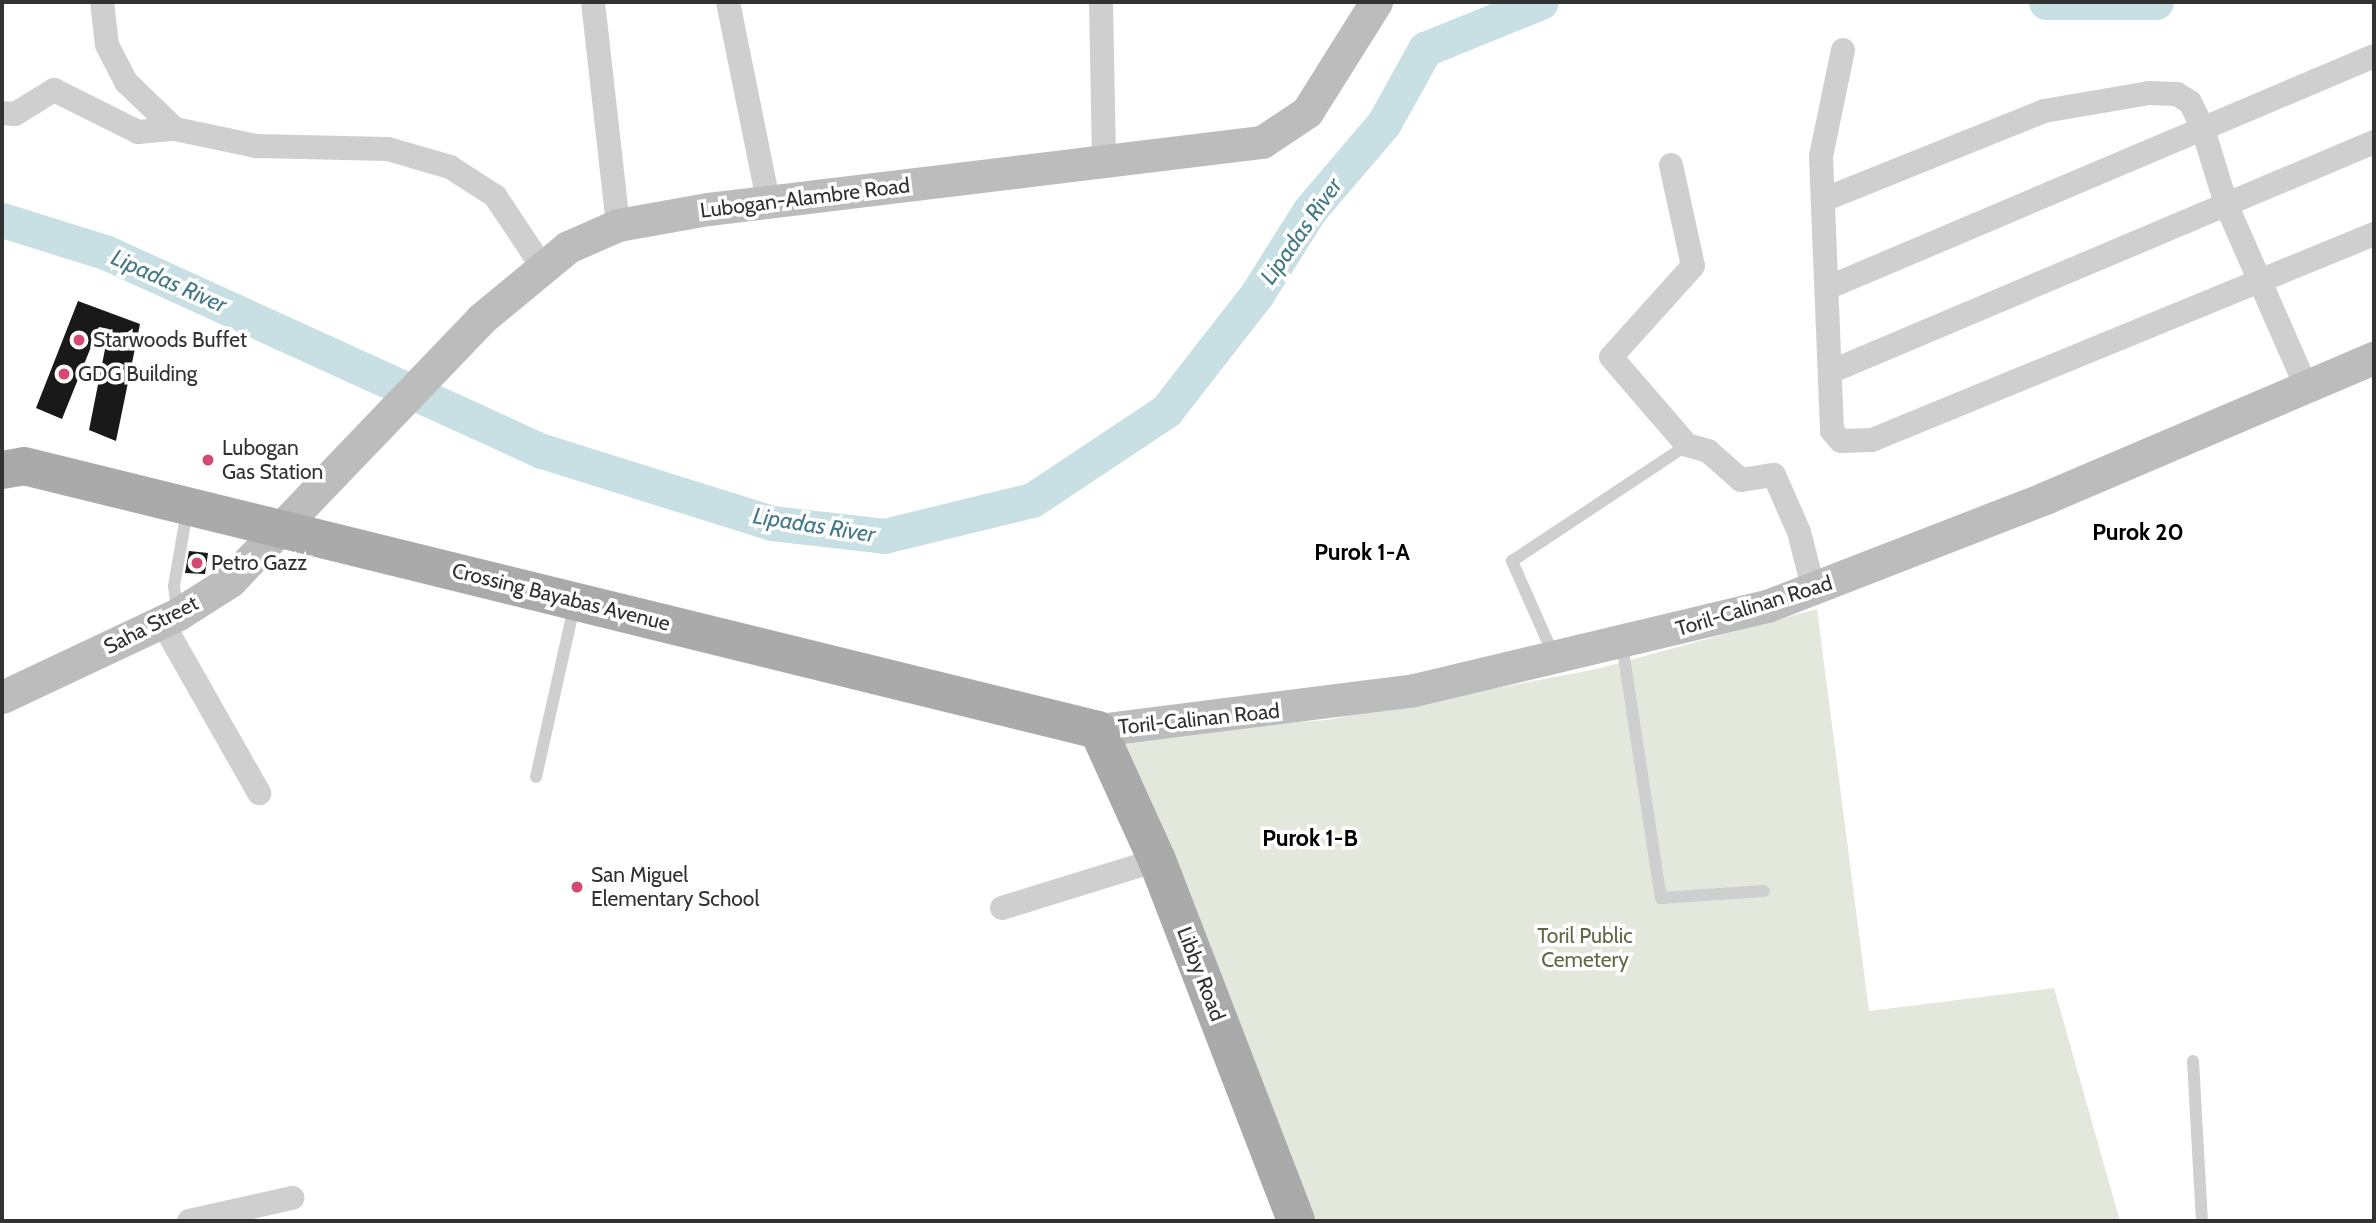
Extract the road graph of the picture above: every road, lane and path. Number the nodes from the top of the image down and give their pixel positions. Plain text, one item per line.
1 (102, 2) edge
2 (593, 2) edge
3 (728, 2) edge
4 (1101, 2) edge
5 (1376, 2) edge
6 (1843, 50) dead end
7 (2374, 56) edge
8 (2, 113) edge
9 (175, 129) junction
10 (2203, 129) junction
11 (2374, 142) edge
12 (1104, 163) junction
13 (1671, 165) dead end
14 (1823, 200) junction
15 (768, 201) junction
16 (2226, 204) junction
17 (618, 225) junction
18 (2374, 234) edge
19 (541, 265) junction
20 (2258, 281) junction
21 (1827, 288) junction
22 (2374, 358) edge
23 (1830, 372) junction
24 (2306, 386) junction
25 (1686, 445) junction
26 (9, 462) edge
27 (188, 506) junction
28 (284, 529) junction
29 (1814, 591) junction
30 (576, 601) junction
31 (170, 618) junction
32 (1622, 644) junction
33 (1556, 659) junction
34 (2, 697) edge
35 (1098, 730) junction
36 (536, 777) dead end
37 (259, 793) dead end
38 (1157, 860) junction
39 (1764, 891) dead end
40 (1002, 908) dead end
41 (2193, 1060) dead end
42 (292, 1198) dead end
43 (189, 1221) edge
44 (1296, 1221) edge
45 (2202, 1221) edge

1 - 9 street
2 - 17 street
3 - 15 street
4 - 12 street
5 - 12 street, Lubogan-Alambre Road
6 - 14 street
7 - 10 street
8 - 9 street
9 - 19 street
10 - 14 street
10 - 16 street
10 - 21 street
11 - 16 street
12 - 15 street, Lubogan-Alambre Road
13 - 25 street
14 - 21 street
15 - 17 street, Lubogan-Alambre Road
16 - 20 street
16 - 23 street
17 - 19 street, Lubogan-Alambre Road
18 - 20 street
19 - 28 street, Lubogan-Alambre Road
20 - 23 street
20 - 24 street
21 - 23 street
22 - 24 street, Toril-Calinan Road
24 - 29 street, Toril-Calinan Road
25 - 29 street
25 - 33 lane
26 - 27 main road, Crossing Bayabas Avenue
27 - 28 main road, Crossing Bayabas Avenue
27 - 31 lane
28 - 30 main road, Crossing Bayabas Avenue
28 - 31 street, Saha Street
29 - 32 street, Toril-Calinan Road
30 - 35 main road, Crossing Bayabas Avenue
30 - 36 lane
31 - 34 street, Saha Street
31 - 37 street
32 - 33 street, Toril-Calinan Road
32 - 39 lane
33 - 35 street, Toril-Calinan Road
35 - 38 main road, Libby Road
38 - 40 street
38 - 44 main road, Libby Road
41 - 45 lane
42 - 43 street

